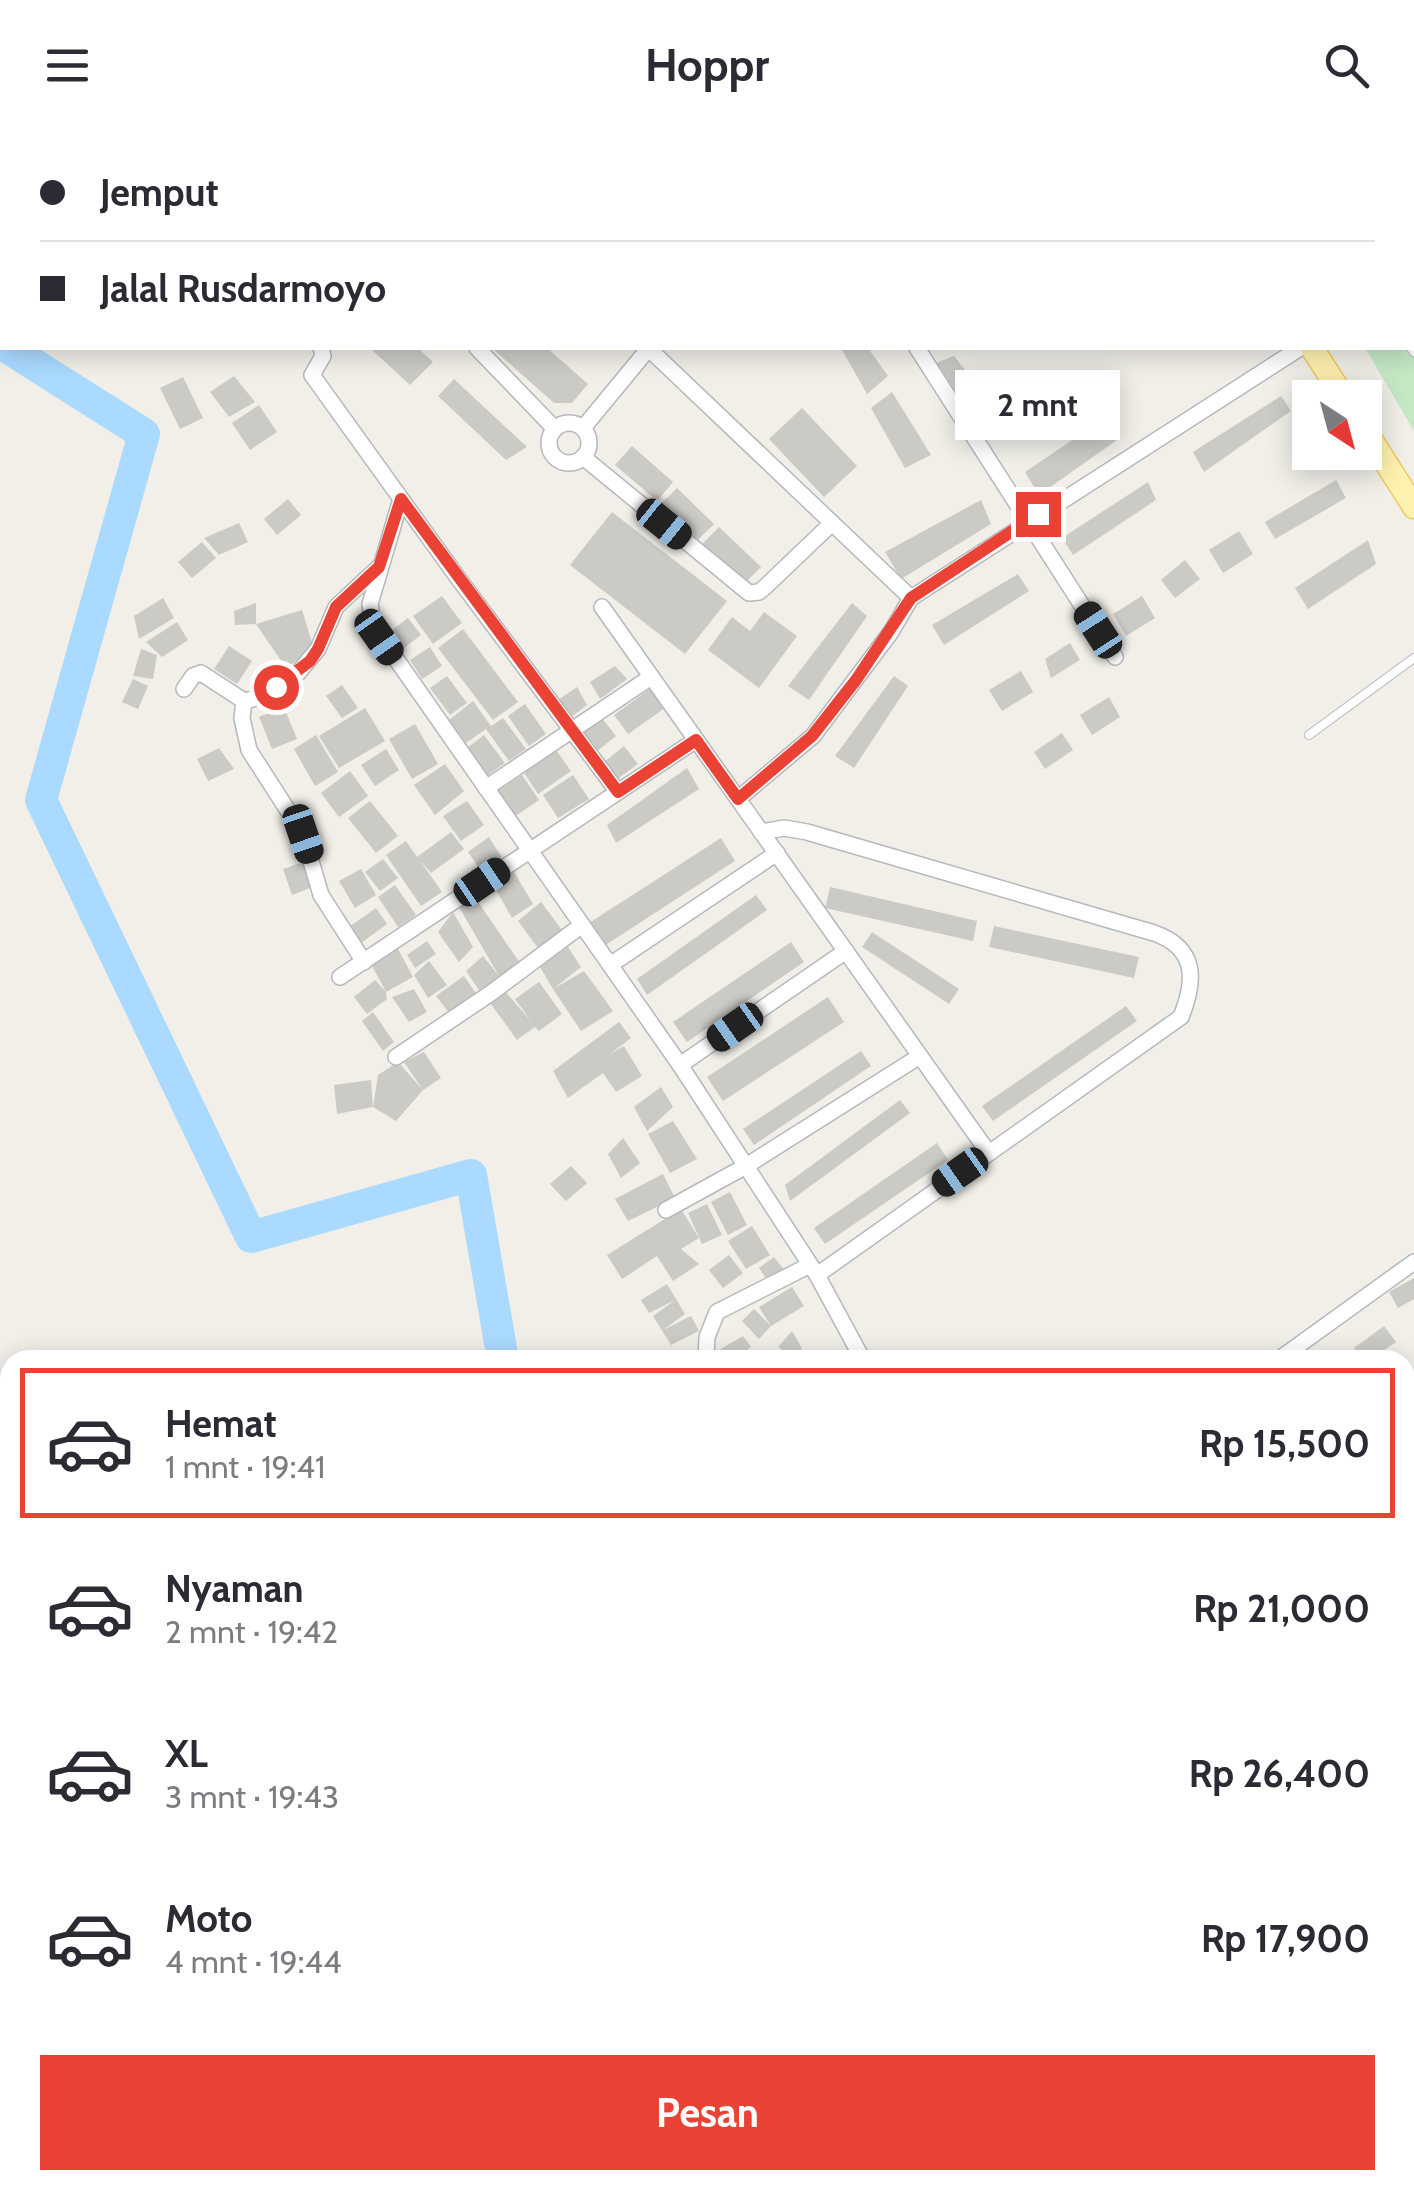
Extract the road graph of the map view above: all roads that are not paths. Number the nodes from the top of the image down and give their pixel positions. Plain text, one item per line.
1 (321, 350) edge
2 (479, 350) edge
3 (647, 350) edge
4 (651, 350) edge
5 (918, 350) edge
6 (1297, 350) edge
7 (1313, 350) edge
8 (1332, 380) edge
9 (584, 428) junction
10 (555, 429) junction
11 (1382, 456) edge
12 (583, 457) junction
13 (401, 499) junction
14 (1414, 506) edge
15 (1028, 522) junction
16 (832, 523) junction
17 (379, 567) junction
18 (911, 598) junction
19 (602, 606) dead end
20 (1115, 657) dead end
21 (1414, 658) edge
22 (651, 677) junction
23 (184, 689) dead end
24 (244, 701) junction
25 (572, 729) junction
26 (1309, 734) dead end
27 (696, 740) junction
28 (486, 788) junction
29 (618, 792) junction
30 (738, 799) junction
31 (761, 832) junction
32 (530, 850) junction
33 (776, 853) junction
34 (582, 925) junction
35 (846, 951) junction
36 (364, 962) junction
37 (610, 965) junction
38 (340, 978) dead end
39 (920, 1056) junction
40 (396, 1057) dead end
41 (680, 1065) junction
42 (988, 1152) junction
43 (746, 1166) junction
44 (666, 1210) dead end
45 (1414, 1262) edge
46 (813, 1270) junction
47 (706, 1350) edge
48 (857, 1350) edge
49 (1292, 1350) edge

1 - 13 street
2 - 10 street
3 - 9 street
4 - 16 street
5 - 15 street
6 - 15 street
7 - 8 main road
9 - 10 street
9 - 12 street
10 - 12 street
11 - 14 main road
12 - 16 street
13 - 17 street
13 - 25 street
15 - 18 street
15 - 20 street
16 - 18 street
17 - 24 street
17 - 28 street
18 - 30 street
19 - 22 street
21 - 26 lane
22 - 25 street
22 - 27 street
23 - 24 street
24 - 36 street
25 - 28 street
25 - 29 street
27 - 29 street
27 - 30 street
28 - 32 street
29 - 32 street
30 - 31 street
31 - 33 street
31 - 42 street
32 - 34 street
32 - 36 street
33 - 35 street
33 - 37 street
34 - 37 street
34 - 40 street
35 - 39 street
35 - 41 street
36 - 38 street
37 - 41 street
39 - 42 street
39 - 43 street
41 - 43 street
42 - 46 street
43 - 44 street
43 - 46 street
45 - 49 street
46 - 47 street
46 - 48 street

